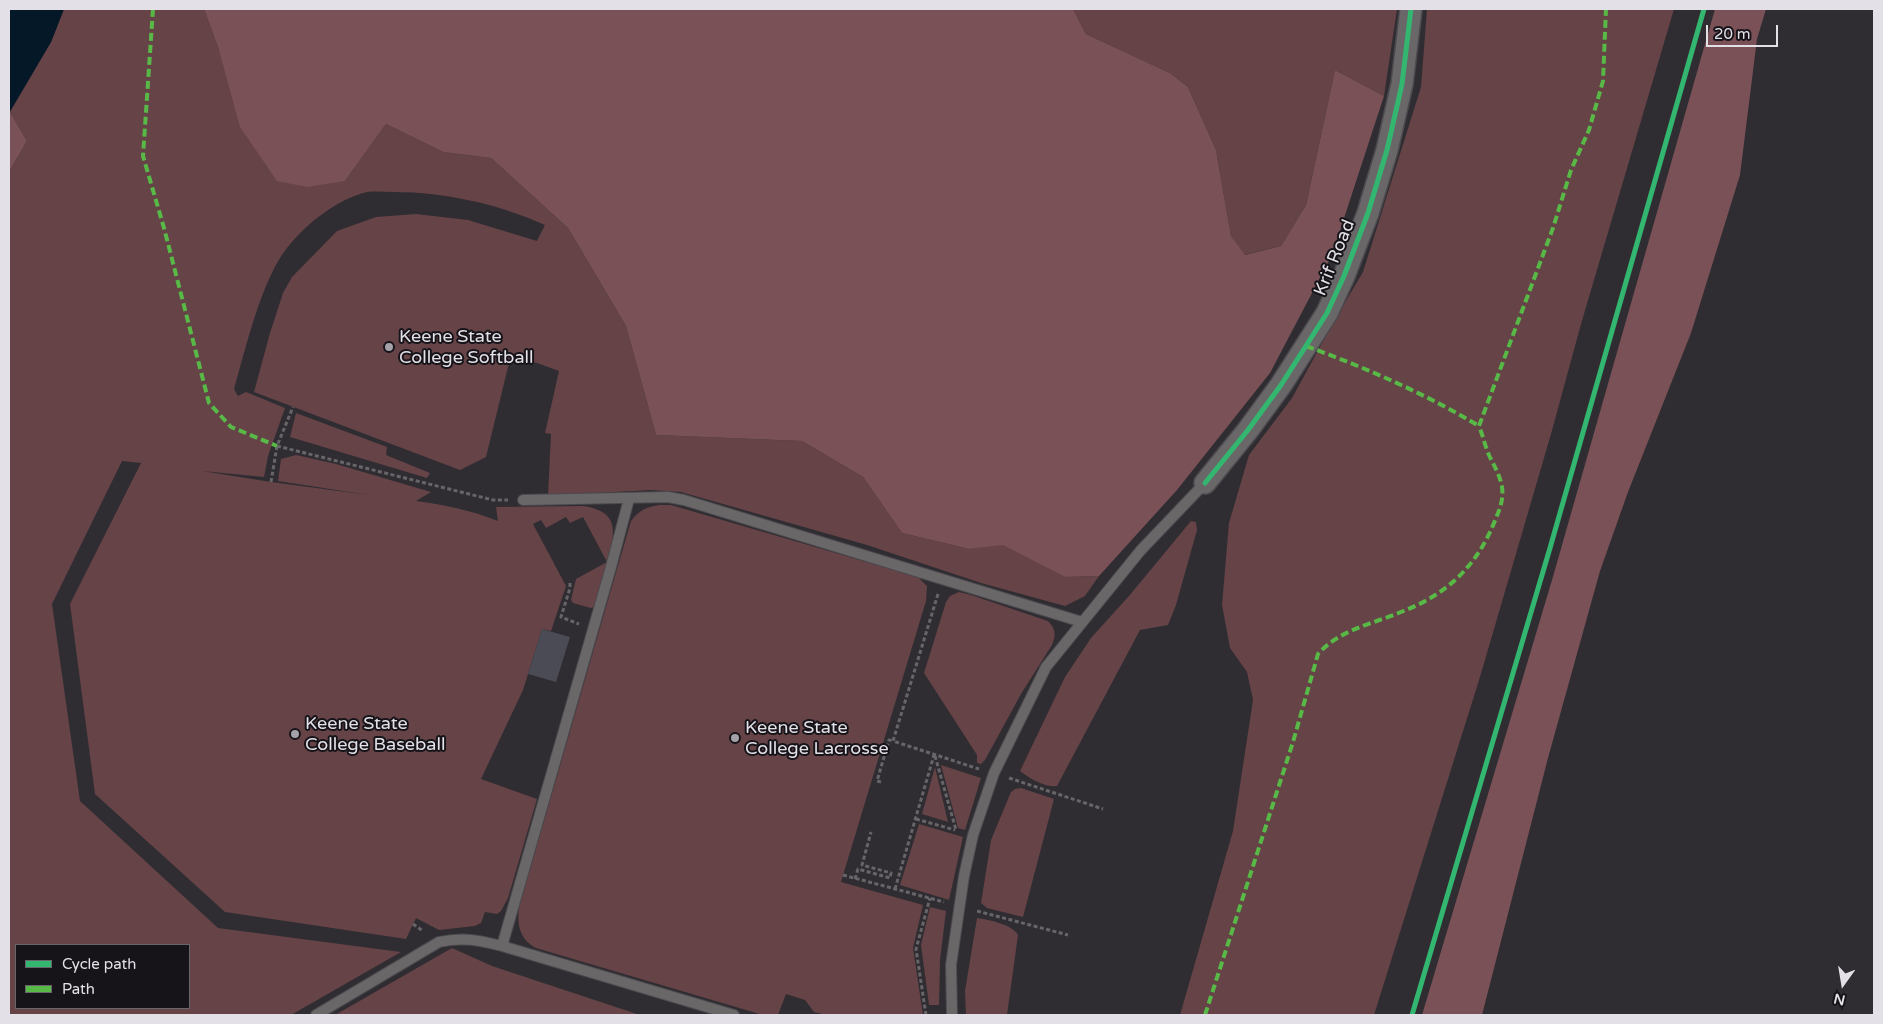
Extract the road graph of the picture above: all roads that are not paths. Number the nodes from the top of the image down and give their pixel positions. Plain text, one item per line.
1 (1411, 9) edge
2 (1205, 483) joint
3 (629, 498) junction
4 (524, 500) road end
5 (1082, 622) junction
6 (502, 946) junction
7 (316, 1015) edge
8 (734, 1015) edge
9 (952, 1015) edge

1 - 2 street, Krif Road
2 - 5 lane, Krif Road
3 - 4 lane
3 - 5 lane
3 - 6 lane
5 - 9 lane, Krif Road
6 - 7 lane
6 - 8 lane

